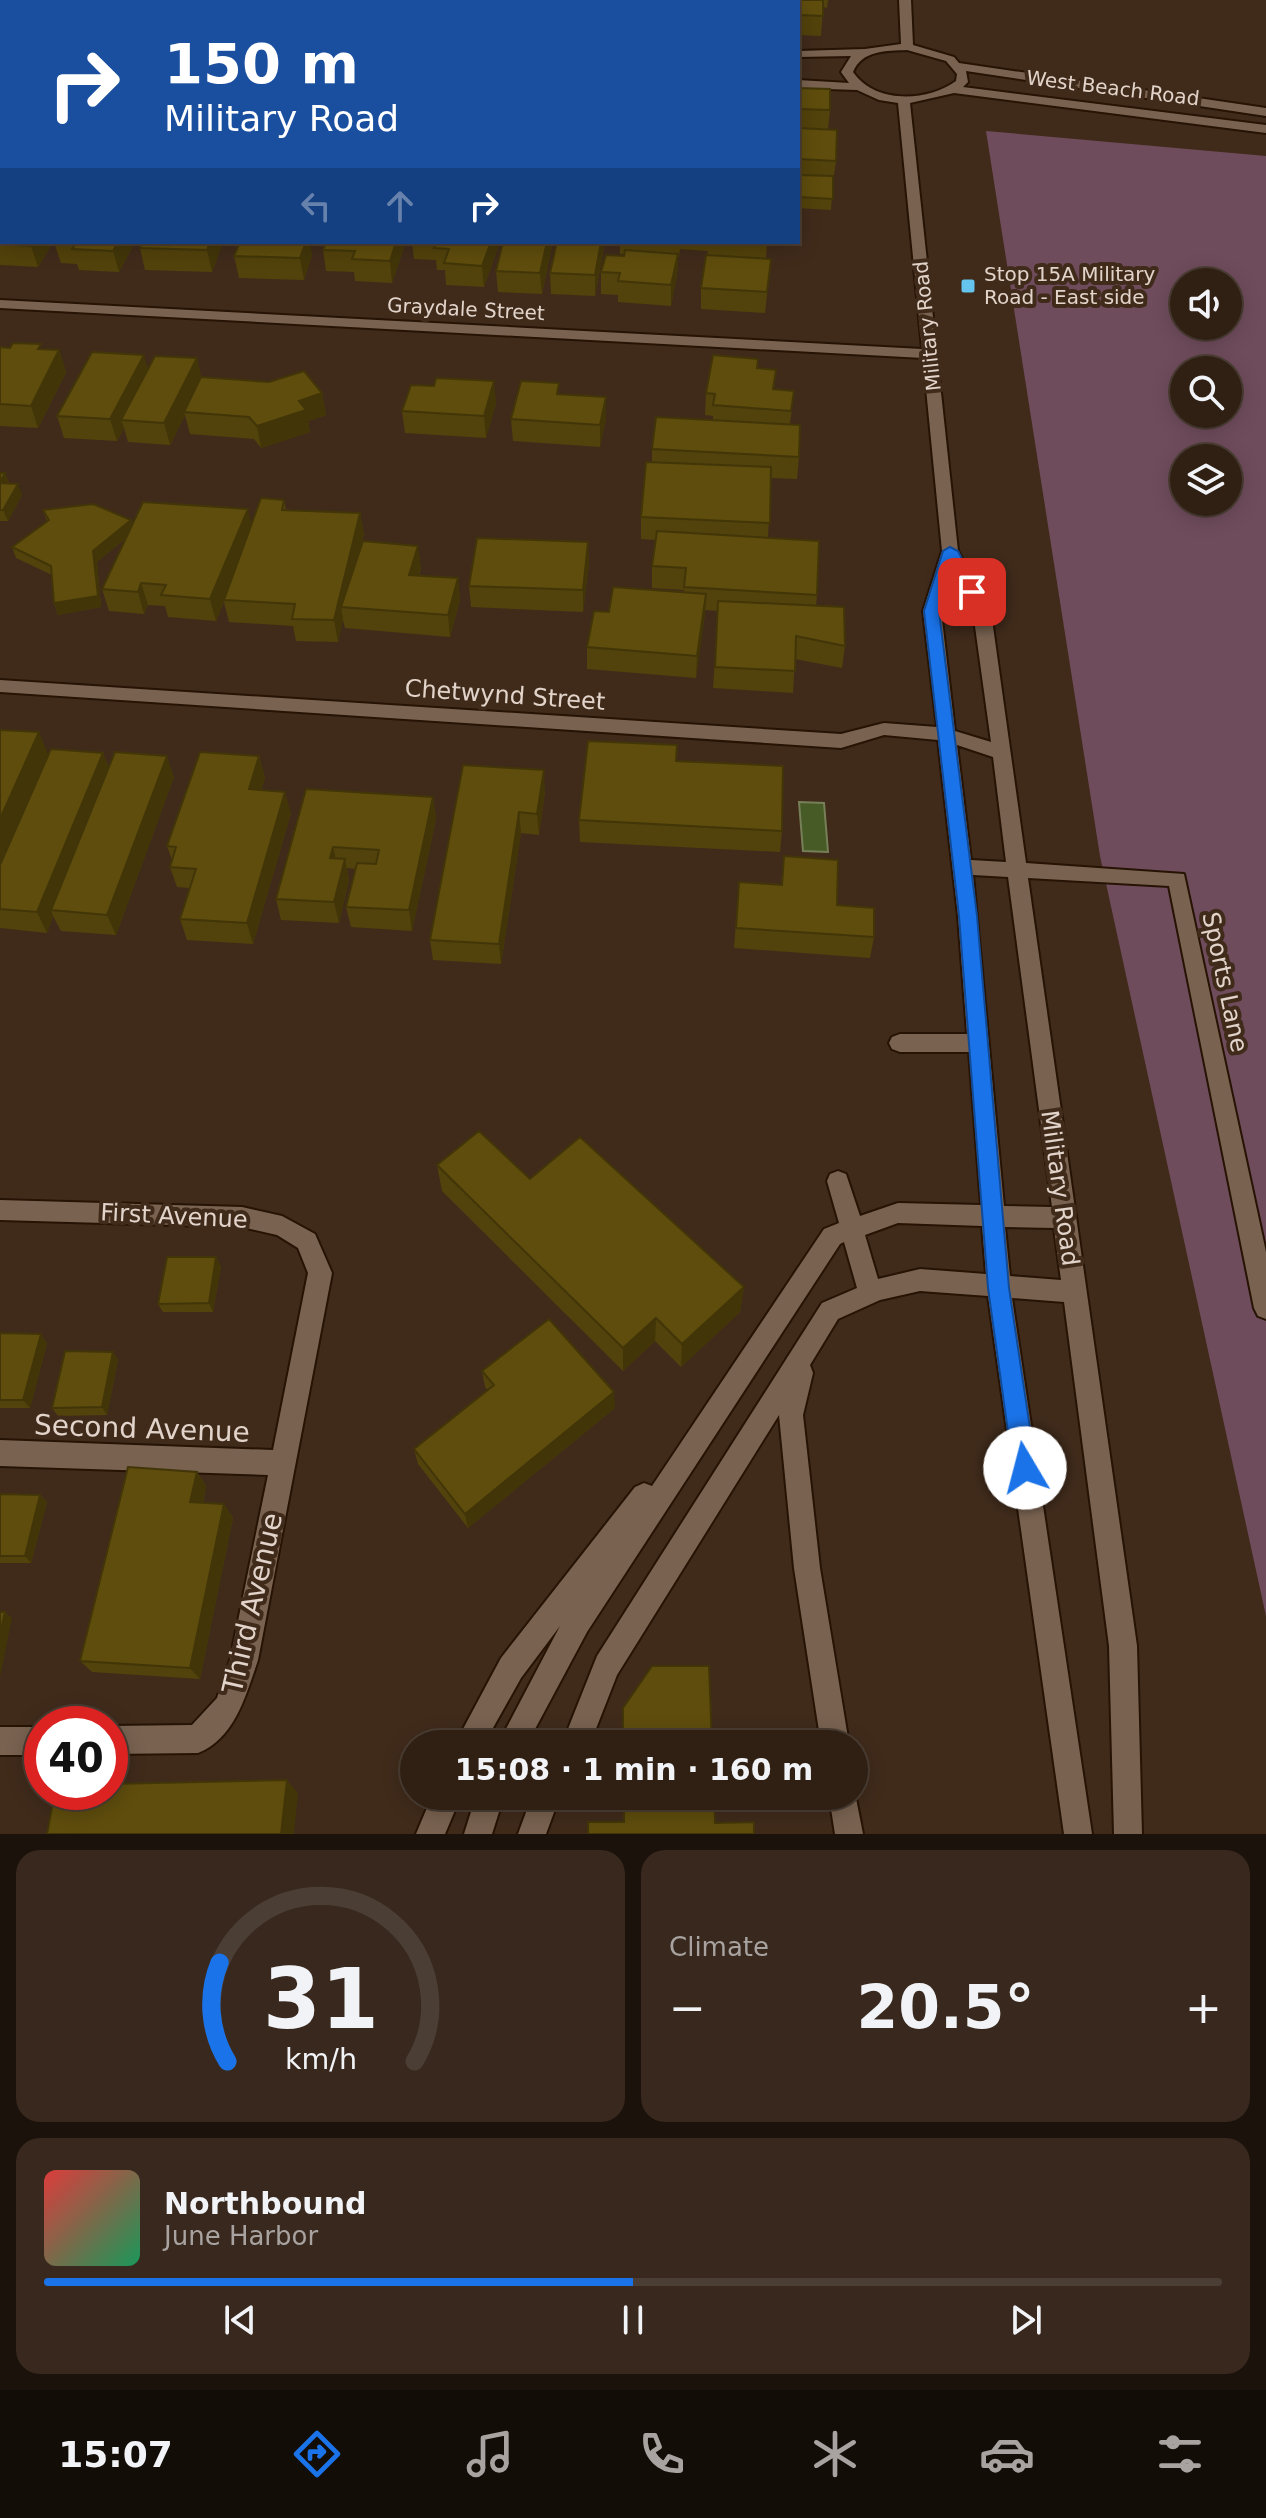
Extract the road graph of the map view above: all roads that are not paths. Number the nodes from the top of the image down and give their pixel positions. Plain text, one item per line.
1 (905, 0) edge
2 (907, 47) junction
3 (866, 52) junction
4 (800, 54) edge
5 (959, 66) junction
6 (800, 84) edge
7 (859, 87) junction
8 (955, 90) junction
9 (904, 100) junction
10 (1266, 112) edge
11 (1266, 129) edge
12 (0, 304) edge
13 (930, 354) junction
14 (950, 551) junction
15 (0, 686) edge
16 (944, 733) junction
17 (1002, 753) junction
18 (961, 867) junction
19 (1017, 870) junction
20 (900, 1043) dead end
21 (979, 1043) junction
22 (838, 1181) dead end
23 (0, 1210) edge
24 (992, 1217) junction
25 (1065, 1218) junction
26 (852, 1230) junction
27 (999, 1288) junction
28 (870, 1292) junction
29 (1074, 1292) junction
30 (1266, 1308) edge
31 (806, 1353) junction
32 (734, 1381) junction
33 (0, 1453) edge
34 (283, 1463) junction
35 (607, 1666) junction
36 (477, 1730) edge
37 (519, 1730) edge
38 (577, 1730) edge
39 (582, 1730) edge
40 (833, 1730) edge
41 (128, 1740) edge
42 (0, 1741) edge
43 (24, 1741) edge
44 (441, 1810) edge
45 (486, 1810) edge
46 (541, 1810) edge
47 (552, 1810) edge
48 (845, 1810) edge
49 (430, 1834) edge
50 (478, 1834) edge
51 (532, 1834) edge
52 (544, 1834) edge
53 (849, 1834) edge
54 (1078, 1834) edge
55 (1128, 1834) edge

1 - 2 street
2 - 3 street
2 - 5 street, West Beach Road
3 - 4 street
3 - 7 street
5 - 8 street
5 - 10 street, West Beach Road
6 - 7 street
7 - 9 street
8 - 9 street, West Beach Road
8 - 11 street, West Beach Road
9 - 13 street, Military Road
12 - 13 street, Graydale Street
13 - 14 street, Military Road
14 - 16 street, Military Road
14 - 17 street, Military Road
15 - 16 street, Chetwynd Street
16 - 17 street, Chetwynd Street
16 - 18 street, Military Road
17 - 19 street, Military Road
18 - 19 street, Sports Lane
18 - 21 street, Military Road
19 - 25 street, Military Road
19 - 30 street, Sports Lane
20 - 21 street
21 - 24 street, Military Road
22 - 26 street
23 - 34 street, First Avenue
24 - 25 street
24 - 26 street
24 - 27 street, Military Road
25 - 29 street, Military Road
26 - 28 street
26 - 32 street
27 - 28 street
27 - 29 street
27 - 54 street, Military Road
28 - 31 street
29 - 55 street, Military Road
31 - 35 street
31 - 40 street
32 - 36 street
32 - 37 street
33 - 34 street, Second Avenue
34 - 41 street, Third Avenue
35 - 38 street
35 - 39 street
42 - 43 street
44 - 49 street
45 - 50 street
46 - 51 street
47 - 52 street
48 - 53 street

